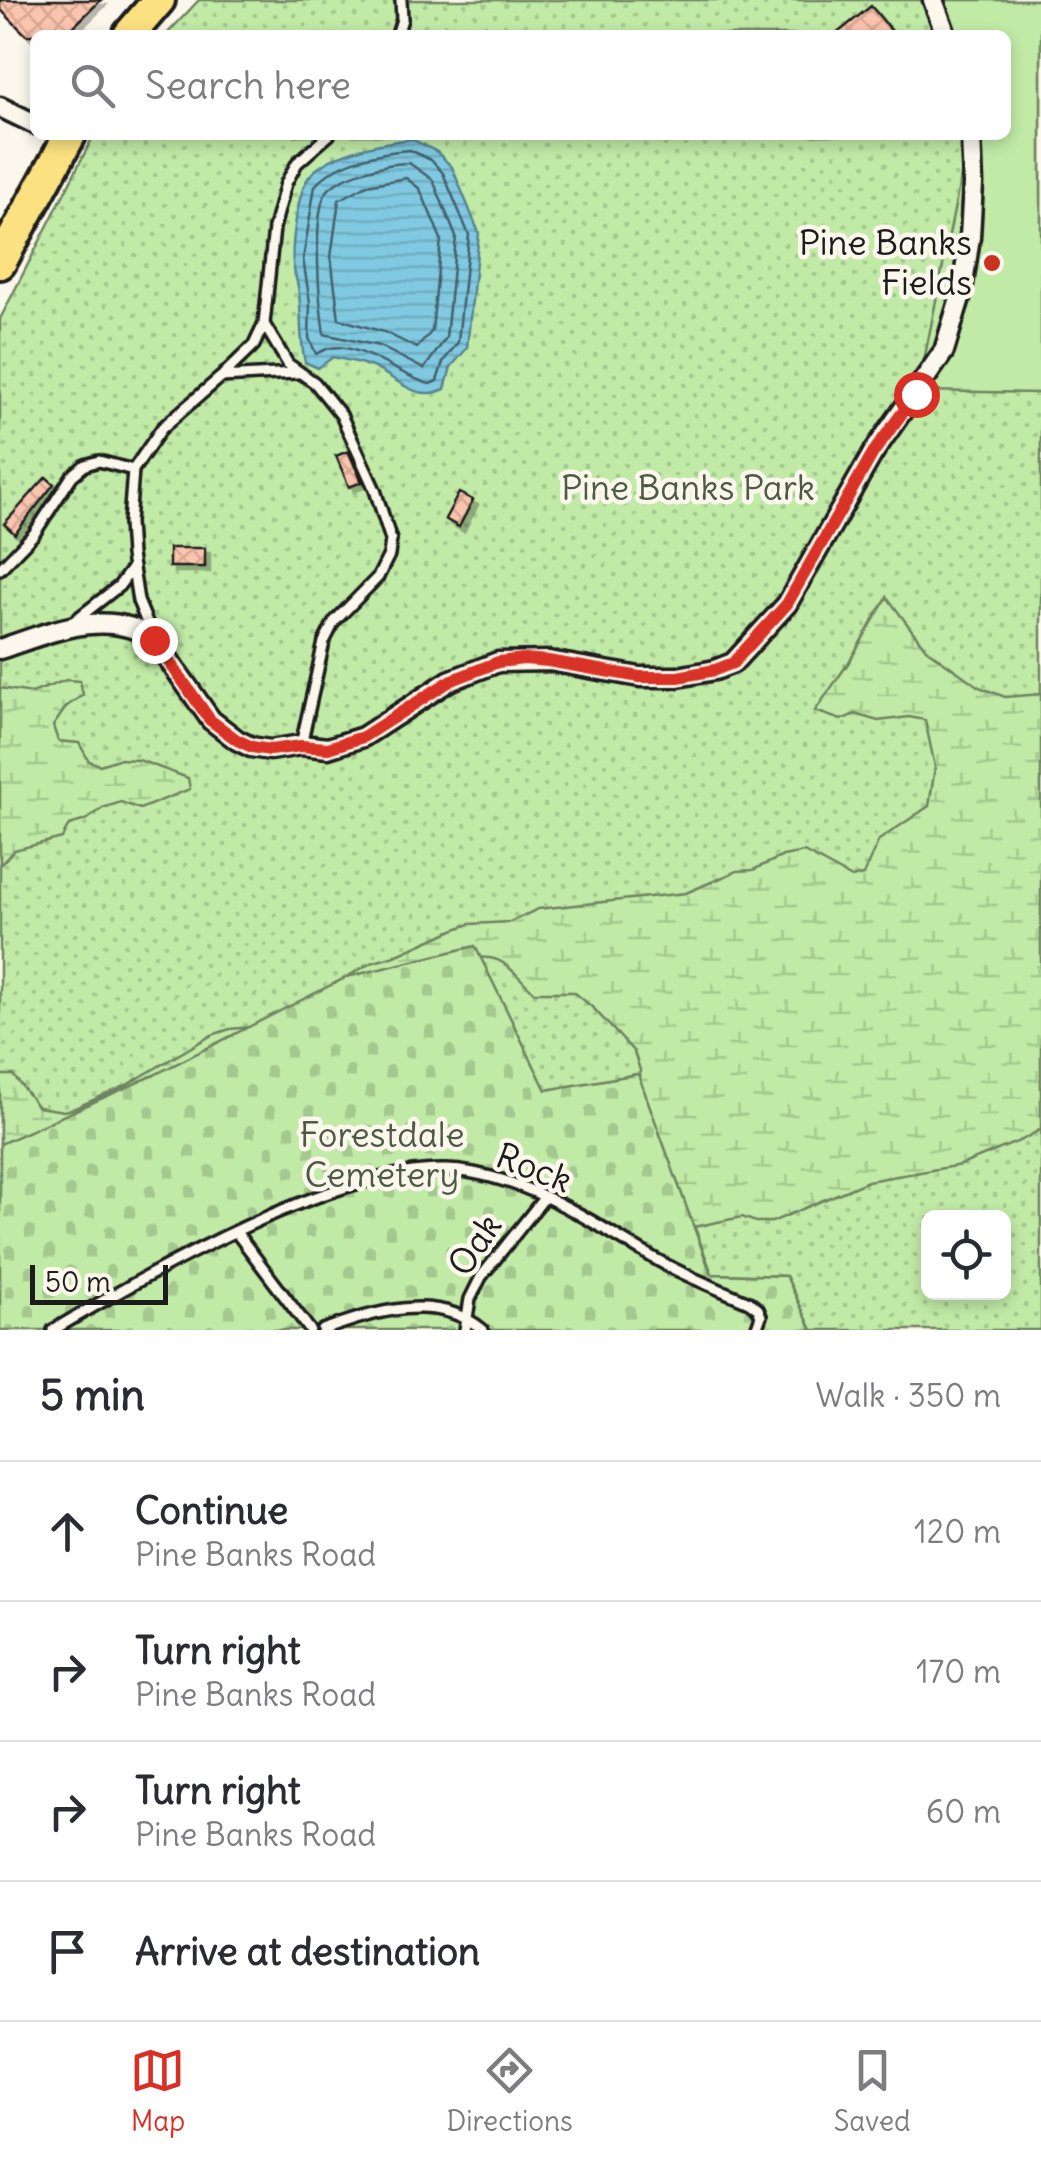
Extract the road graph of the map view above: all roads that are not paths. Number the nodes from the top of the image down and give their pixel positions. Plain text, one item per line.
1 (159, 0) edge
2 (401, 0) edge
3 (933, 0) edge
4 (133, 30) edge
5 (399, 30) edge
6 (944, 30) edge
7 (0, 107) edge
8 (30, 122) edge
9 (63, 140) edge
10 (323, 140) edge
11 (971, 140) edge
12 (0, 263) edge
13 (264, 324) junction
14 (298, 372) junction
15 (221, 377) junction
16 (133, 470) junction
17 (133, 567) junction
18 (0, 569) edge
19 (66, 626) junction
20 (154, 640) junction
21 (0, 650) edge
22 (301, 746) junction
23 (544, 1198) junction
24 (236, 1232) junction
25 (468, 1317) junction
26 (53, 1330) edge
27 (310, 1330) edge
28 (323, 1330) edge
29 (465, 1330) edge
30 (483, 1330) edge
31 (756, 1330) edge

1 - 4 main road
2 - 5 lane
3 - 6 street
7 - 8 street
9 - 12 main road
10 - 13 lane
11 - 22 street
13 - 14 lane
13 - 15 lane
14 - 15 lane
14 - 22 lane
15 - 16 lane
16 - 17 lane
16 - 18 lane
17 - 19 lane
17 - 20 lane
19 - 20 street
19 - 21 street
20 - 22 street
23 - 24 lane, Rock
23 - 25 lane, Oak
23 - 31 lane, Rock
24 - 26 lane, Rock
24 - 27 lane
25 - 28 lane
25 - 29 lane, Oak
25 - 30 lane

